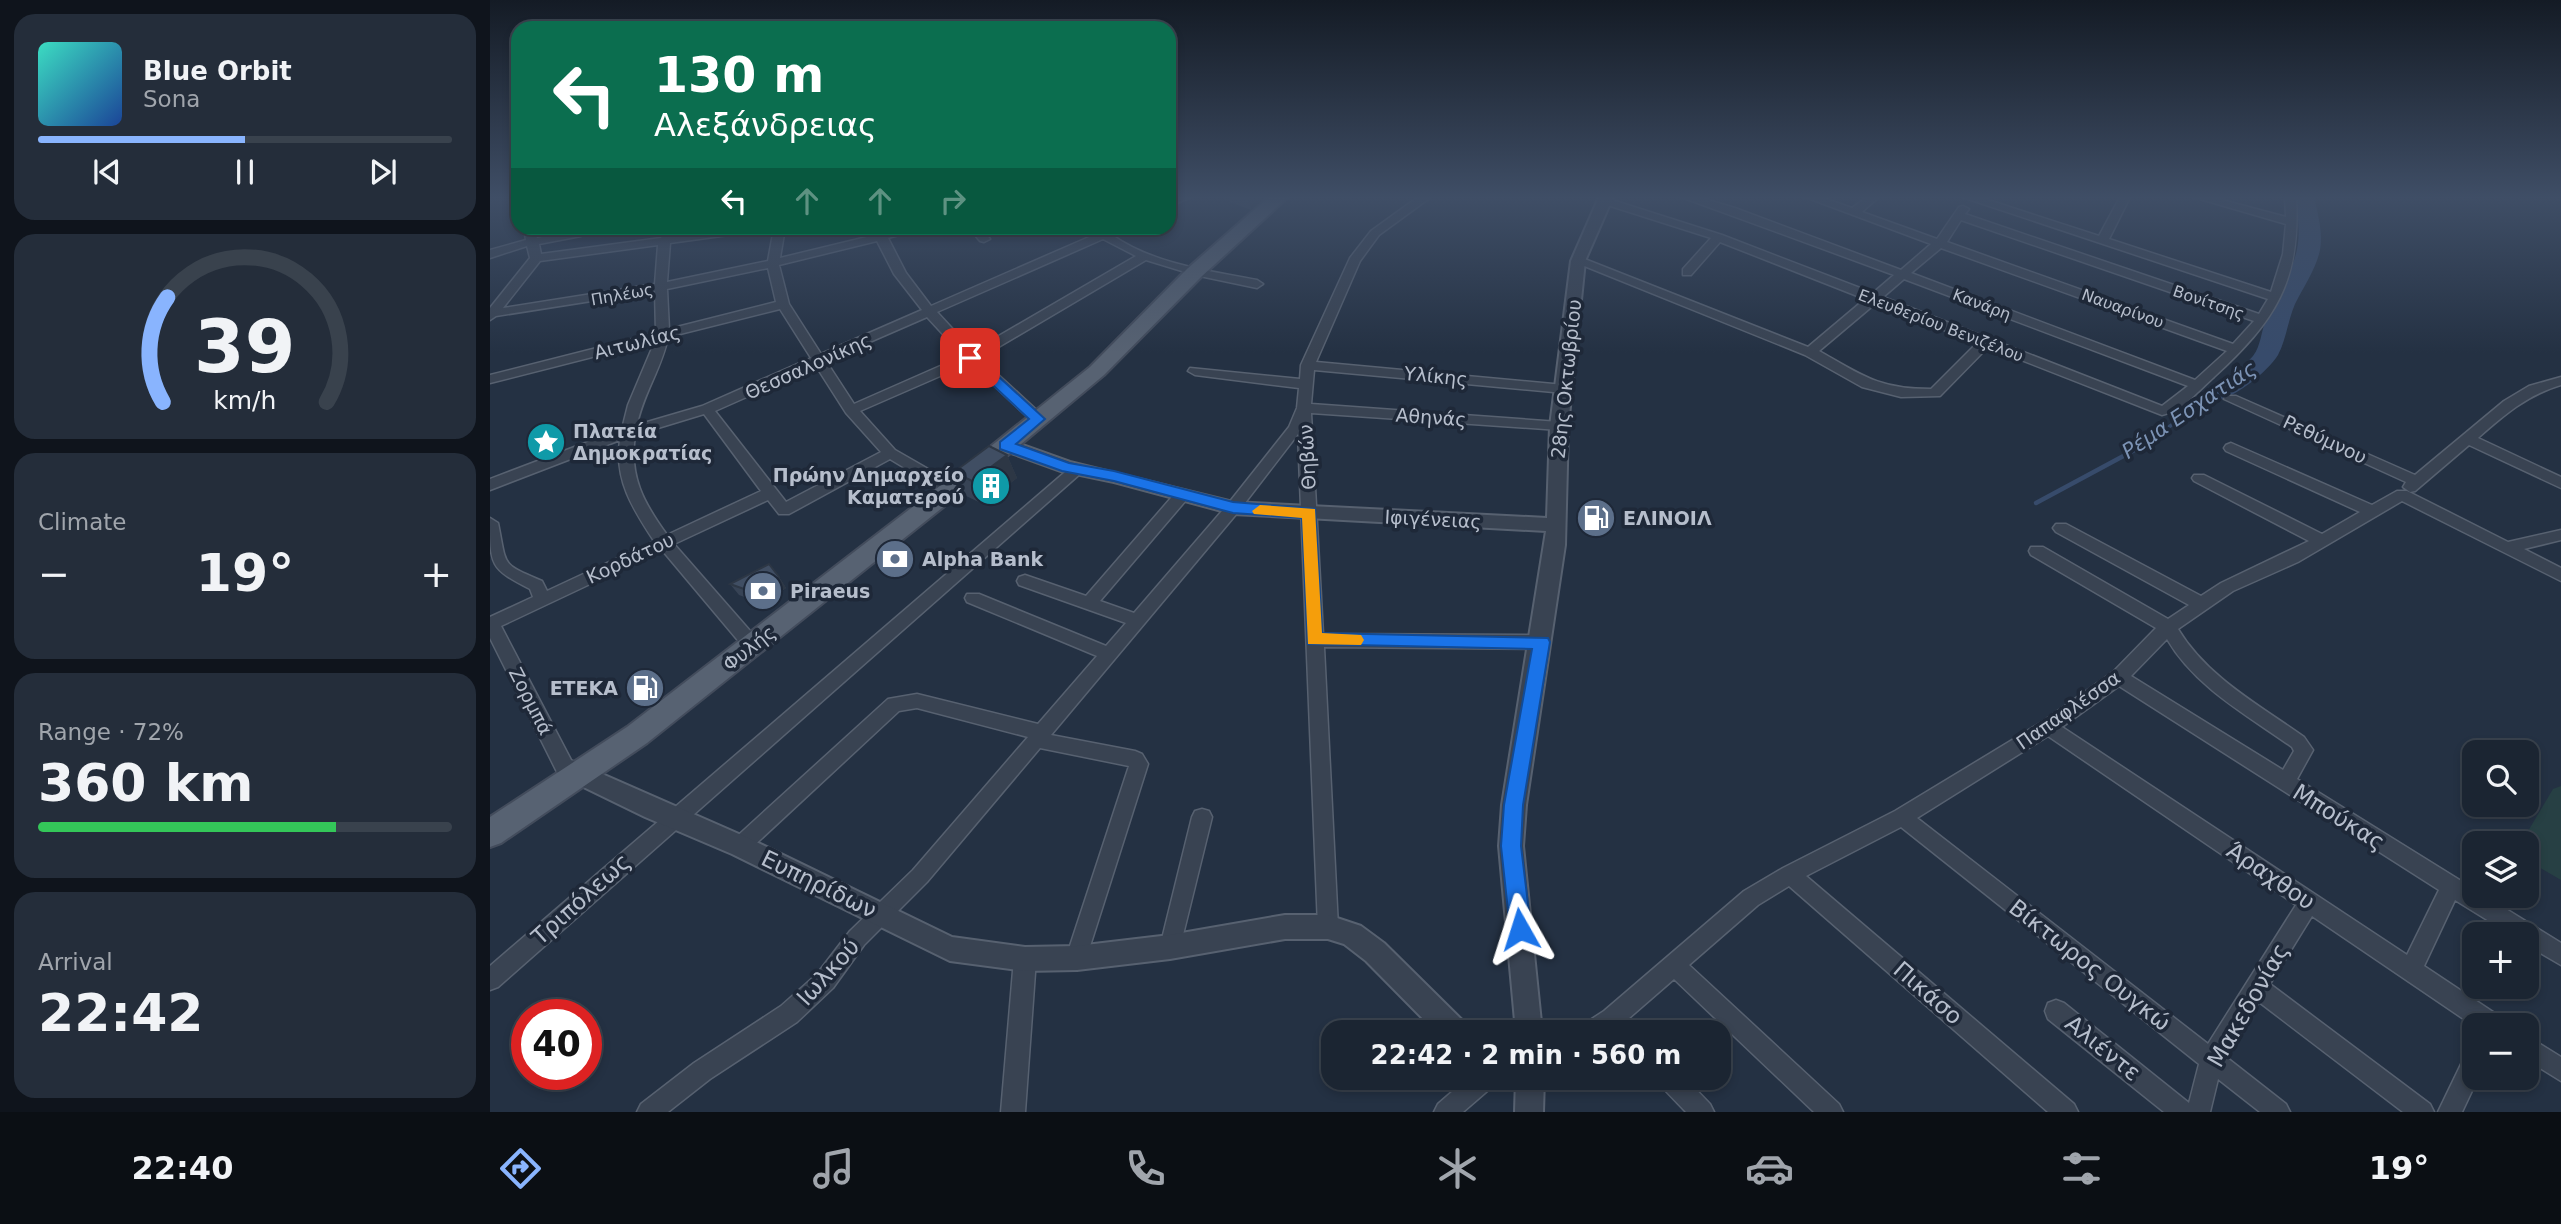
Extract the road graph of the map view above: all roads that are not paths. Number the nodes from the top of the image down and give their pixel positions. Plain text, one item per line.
1 (507, 249) edge
2 (535, 249) edge
3 (608, 249) edge
4 (662, 249) edge
5 (776, 249) edge
6 (824, 249) edge
7 (887, 249) edge
8 (1062, 249) edge
9 (1133, 249) edge
10 (1221, 249) edge
11 (1363, 249) edge
12 (1583, 249) edge
13 (1707, 249) edge
14 (1748, 249) edge
15 (1836, 249) edge
16 (1933, 249) edge
17 (1960, 249) edge
18 (2056, 249) edge
19 (2130, 249) edge
20 (2291, 249) edge
21 (490, 254) edge
22 (1146, 256) junction
23 (536, 258) junction
24 (1578, 261) junction
25 (773, 264) junction
26 (1687, 272) dead end
27 (1194, 273) junction
28 (1904, 274) junction
29 (1257, 284) dead end
30 (661, 288) junction
31 (2276, 297) junction
32 (1874, 299) junction
33 (783, 304) junction
34 (931, 310) junction
35 (492, 315) edge
36 (2260, 319) junction
37 (662, 336) junction
38 (1984, 343) junction
39 (2237, 350) junction
40 (1810, 352) junction
41 (970, 358) junction
42 (820, 362) junction
43 (1308, 365) junction
44 (1195, 370) dead end
45 (490, 379) edge
46 (2561, 382) edge
47 (1304, 384) junction
48 (2197, 385) junction
49 (1563, 389) junction
50 (2231, 399) dead end
51 (1304, 408) junction
52 (707, 409) junction
53 (851, 410) junction
54 (1038, 419) junction
55 (1559, 426) junction
56 (629, 432) junction
57 (2469, 439) junction
58 (1006, 445) junction
59 (2231, 448) dead end
60 (890, 453) junction
61 (1076, 470) junction
62 (2199, 478) dead end
63 (2417, 481) junction
64 (2561, 483) edge
65 (490, 485) edge
66 (951, 489) junction
67 (770, 493) junction
68 (1182, 495) junction
69 (2402, 495) junction
70 (1233, 508) junction
71 (2371, 511) junction
72 (1310, 513) junction
73 (490, 523) edge
74 (1557, 525) junction
75 (2061, 528) dead end
76 (2561, 535) edge
77 (2320, 540) junction
78 (665, 542) junction
79 (2506, 548) junction
80 (493, 549) edge
81 (2037, 551) dead end
82 (2561, 575) edge
83 (1025, 582) dead end
84 (973, 598) dead end
85 (542, 599) junction
86 (1089, 603) junction
87 (2202, 604) junction
88 (1138, 620) junction
89 (491, 624) edge
90 (2168, 627) junction
91 (1314, 639) junction
92 (1542, 642) junction
93 (752, 645) junction
94 (1108, 654) junction
95 (2119, 677) junction
96 (2048, 727) junction
97 (1040, 736) junction
98 (577, 773) junction
99 (2285, 783) junction
100 (1202, 817) dead end
101 (1902, 817) junction
102 (672, 818) junction
103 (490, 834) edge
104 (740, 846) junction
105 (1790, 874) junction
106 (2451, 887) junction
107 (2309, 902) junction
108 (883, 915) junction
109 (1328, 927) junction
110 (1170, 947) junction
111 (2561, 955) edge
112 (1077, 958) junction
113 (1026, 959) junction
114 (1675, 966) junction
115 (2412, 968) junction
116 (490, 980) edge
117 (2257, 987) junction
118 (2056, 1011) dead end
119 (2476, 1013) edge
120 (1442, 1020) edge
121 (1527, 1020) edge
122 (1625, 1020) edge
123 (2539, 1056) edge
124 (2211, 1060) junction
125 (2561, 1070) edge
126 (2462, 1087) edge
127 (1471, 1090) edge
128 (1530, 1090) edge
129 (1681, 1090) edge
130 (649, 1112) edge
131 (1013, 1112) edge
132 (1446, 1112) edge
133 (1529, 1112) edge
134 (1702, 1112) edge
135 (1831, 1112) edge
136 (2066, 1112) edge
137 (2182, 1112) edge
138 (2199, 1112) edge
139 (2278, 1112) edge
140 (2422, 1112) edge
141 (2450, 1112) edge

1 - 21 street
2 - 23 street
3 - 23 street
4 - 30 street
5 - 25 street
6 - 25 street, Πηλέως
7 - 34 street
8 - 34 street, Θεσσαλονίκης
9 - 22 street
10 - 27 main road, Φυλής
11 - 43 street, Θηβών
12 - 24 street, 28ης Οκτωβρίου
13 - 26 street
14 - 32 street, Ελευθερίου Βενιζέλου
15 - 28 street, Κανάρη
16 - 28 street
17 - 39 street, Ναυαρίνου
18 - 36 street, Βονίτσης
19 - 31 street
20 - 31 street
22 - 27 street
22 - 41 street
23 - 35 street
24 - 40 street
24 - 49 street, 28ης Οκτωβρίου
25 - 30 street, Πηλέως
25 - 33 street
27 - 29 street
27 - 54 main road, Φυλής
28 - 32 street
28 - 48 street, Κανάρη
30 - 35 street, Πηλέως
30 - 37 street
31 - 36 street
32 - 38 street, Ελευθερίου Βενιζέλου
32 - 40 street
33 - 37 street, Αιτωλίας
33 - 42 street
34 - 41 street
34 - 42 street, Θεσσαλονίκης
36 - 39 street
37 - 45 street, Αιτωλίας
37 - 56 street
38 - 40 street
38 - 48 street, Ελευθερίου Βενιζέλου
39 - 48 street
41 - 53 street
41 - 54 street
42 - 52 street, Θεσσαλονίκης
42 - 53 street
43 - 47 street, Θηβών
43 - 49 street, Υλίκης
44 - 47 street
46 - 57 street, Παπαφλέσσα
47 - 51 street, Θηβών
49 - 55 street, 28ης Οκτωβρίου
50 - 63 street, Ρεθύμνου
51 - 55 street, Αθηνάς
51 - 70 street, Ιωλκού
51 - 72 street, Θηβών
52 - 56 street, Θεσσαλονίκης
52 - 67 street
53 - 60 street
54 - 58 main road, Φυλής
55 - 74 street, 28ης Οκτωβρίου
56 - 65 street, Θεσσαλονίκης
56 - 78 street
57 - 63 street, Παπαφλέσσα
57 - 64 street
58 - 61 street
58 - 66 main road, Φυλής
59 - 71 street
60 - 66 street
60 - 67 street
61 - 68 street
61 - 102 street
62 - 77 street
63 - 69 street, Παπαφλέσσα
66 - 93 main road, Φυλής
67 - 78 street, Κορδάτου
68 - 70 street
68 - 86 street
69 - 71 street, Παπαφλέσσα
69 - 79 street
70 - 72 street, Ιφιγένειας
70 - 88 street, Ιωλκού
71 - 77 street, Παπαφλέσσα
72 - 74 street, Ιφιγένειας
72 - 91 street, Θηβών
73 - 80 street
74 - 92 street, 28ης Οκτωβρίου
75 - 87 street
76 - 79 street
77 - 87 street, Παπαφλέσσα
78 - 85 street, Κορδάτου
78 - 93 street
79 - 82 street
80 - 85 street
81 - 90 street
83 - 86 street
84 - 94 street
85 - 89 street, Κορδάτου
86 - 88 street
87 - 90 street, Παπαφλέσσα
88 - 94 street, Ιωλκού
89 - 98 street, Ζορμπά
90 - 95 street, Παπαφλέσσα
90 - 99 street
91 - 92 street
91 - 109 street, Θηβών
92 - 121 street, 28ης Οκτωβρίου
93 - 98 main road, Φυλής
94 - 97 street, Ιωλκού
95 - 96 street, Παπαφλέσσα
95 - 99 street, Μπούκας
96 - 101 street, Παπαφλέσσα
96 - 107 street, Άραχθου
97 - 104 street
97 - 108 street, Ιωλκού
97 - 112 street
98 - 102 street, Ευπηρίδων
98 - 103 main road, Φυλής
99 - 106 street, Μπούκας
100 - 110 street
101 - 105 street, Παπαφλέσσα
101 - 124 street, Βίκτωρος Ουγκώ
102 - 104 street, Ευπηρίδων
102 - 116 street, Τριπόλεως
104 - 108 street, Ευπηρίδων
105 - 114 street, Παπαφλέσσα
105 - 136 street, Πικάσο
106 - 111 street, Μπούκας
106 - 115 street
107 - 115 street, Άραχθου
107 - 117 street, Μακεδονίας
108 - 113 street, Ευπηρίδων
108 - 130 street, Ιωλκού
109 - 110 street, Ευπηρίδων
109 - 120 street, Ευπηρίδων
110 - 112 street, Ευπηρίδων
112 - 113 street, Ευπηρίδων
113 - 131 street
114 - 122 street, Παπαφλέσσα
114 - 135 street
115 - 119 street, Άραχθου
117 - 124 street, Μακεδονίας
117 - 140 street
118 - 137 street, Αλιέντε
123 - 125 street
124 - 138 street, Μακεδονίας
124 - 139 street, Βίκτωρος Ουγκώ
126 - 141 street
127 - 132 street
128 - 133 street
129 - 134 street

